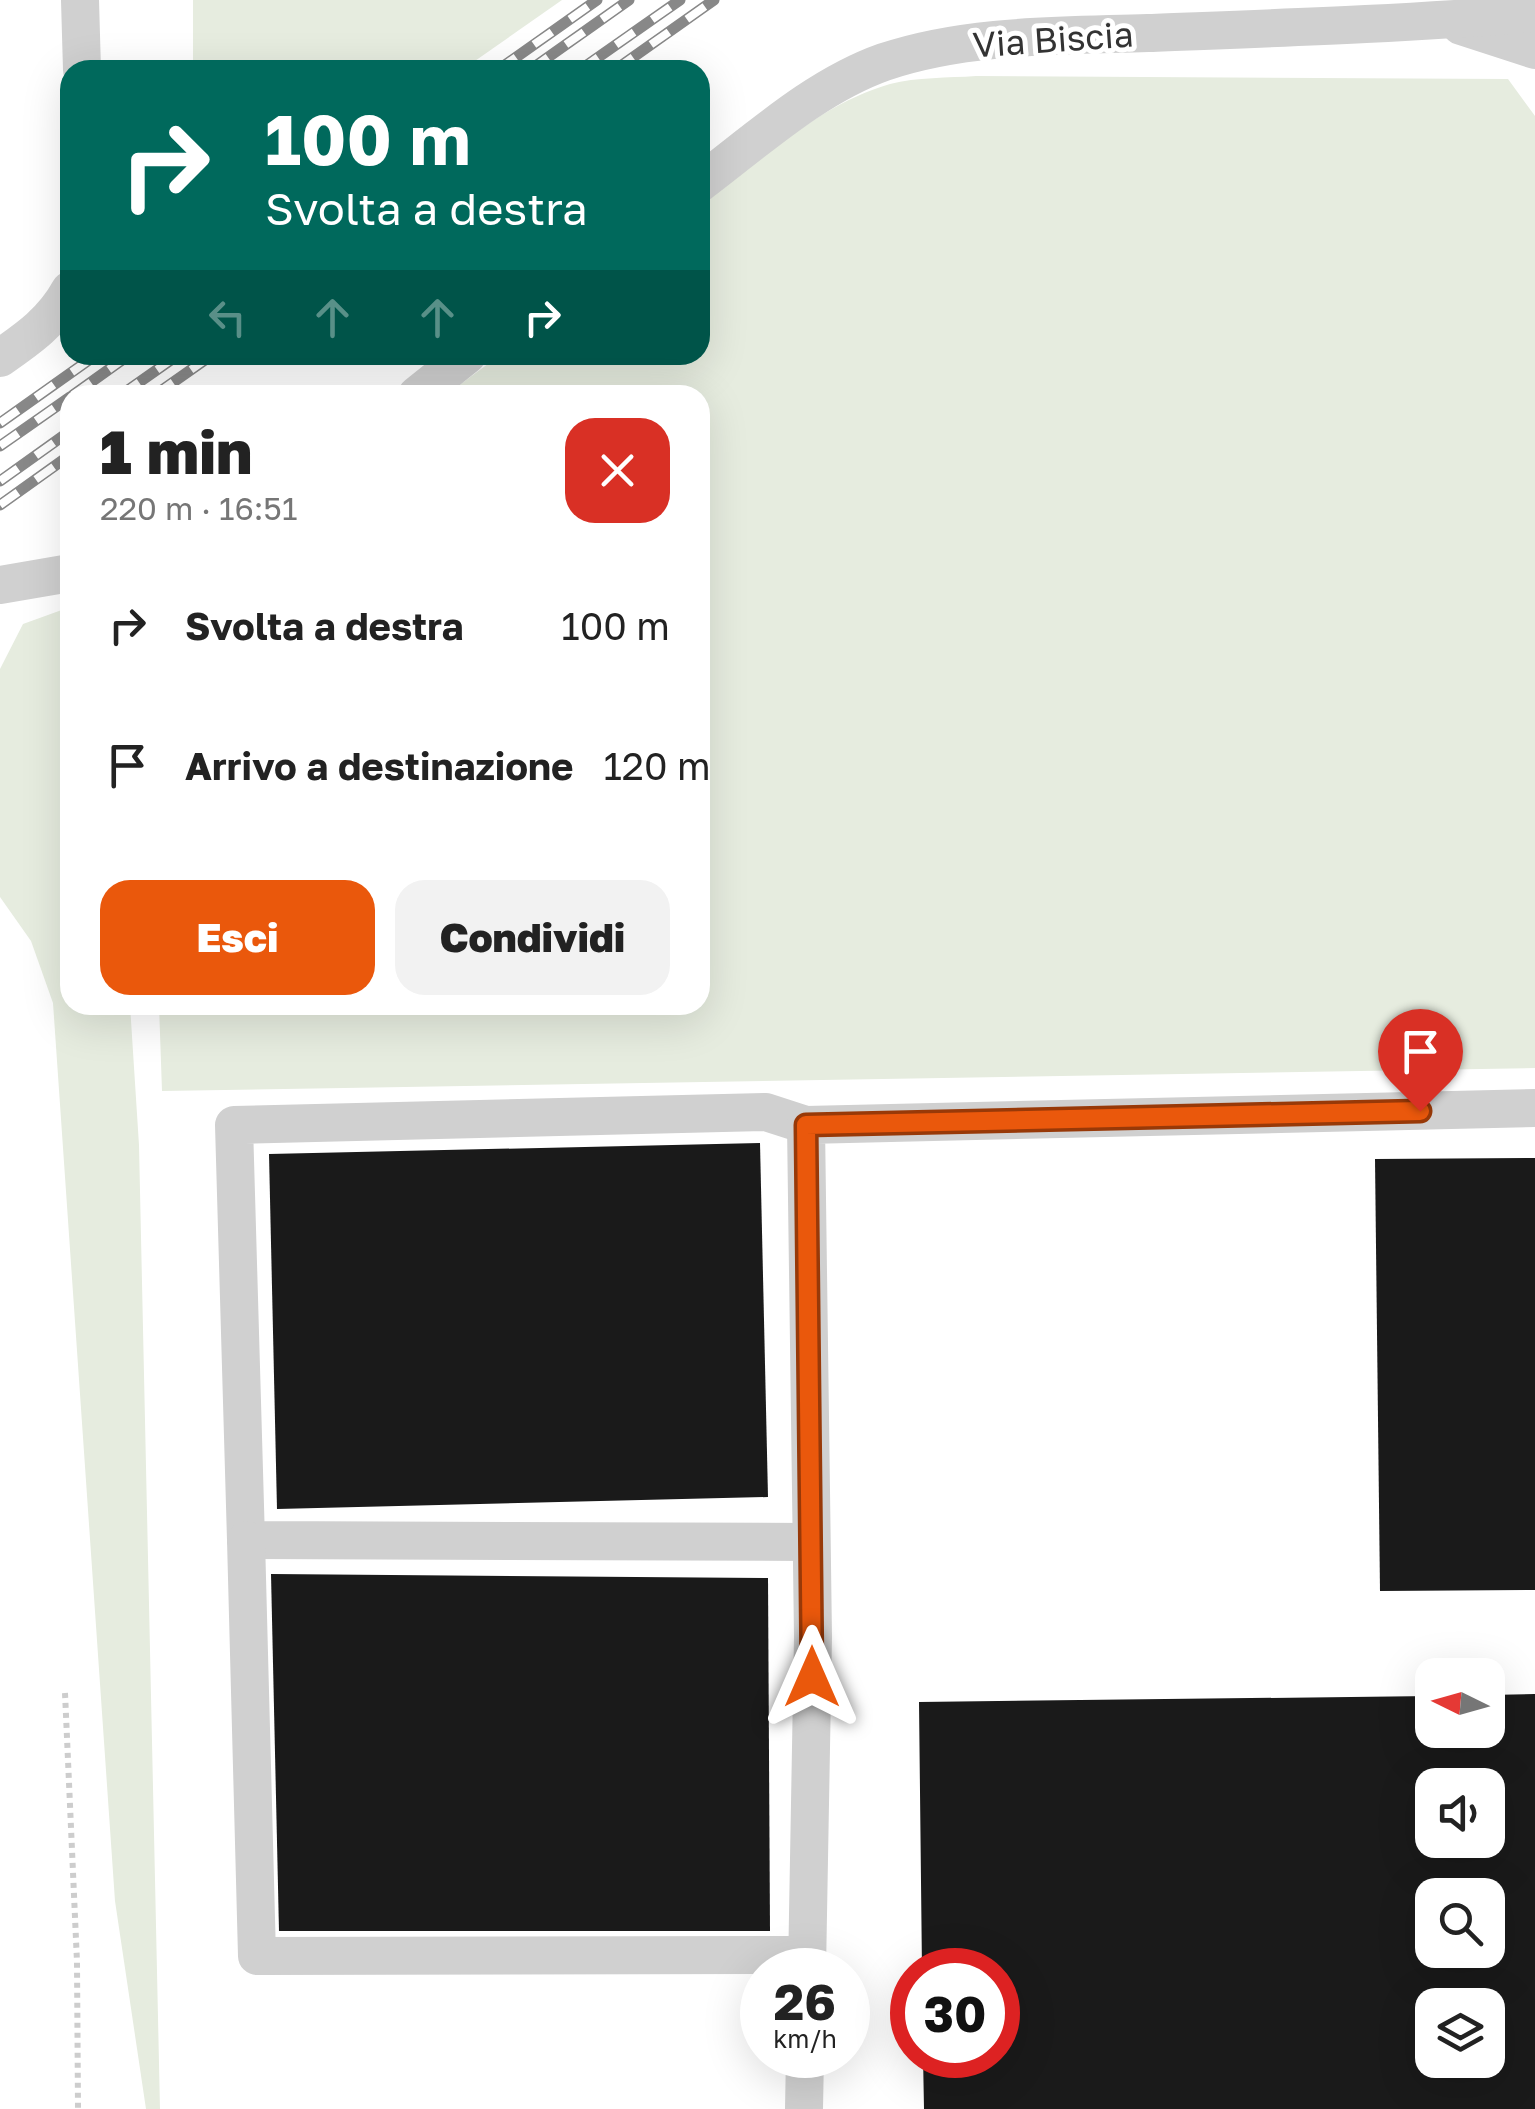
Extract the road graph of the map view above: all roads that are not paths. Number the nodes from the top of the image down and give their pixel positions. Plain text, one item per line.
1 (80, 0) edge
2 (1535, 13) edge
3 (1444, 21) junction
4 (1535, 50) edge
5 (82, 60) edge
6 (710, 176) edge
7 (60, 308) edge
8 (0, 358) edge
9 (454, 365) edge
10 (430, 385) edge
11 (60, 575) edge
12 (0, 586) edge
13 (1535, 1108) edge
14 (806, 1125) junction
15 (246, 1540) junction
16 (812, 1542) junction
17 (807, 1948) edge
18 (740, 1961) edge
19 (805, 2078) edge
20 (804, 2109) edge

1 - 5 street
2 - 3 street, Via Biscia
3 - 4 street, Via Biscia
3 - 6 street, Via Biscia
7 - 8 street
9 - 10 street
11 - 12 street
13 - 14 street
14 - 15 street
14 - 16 street
15 - 16 street
15 - 18 street
16 - 17 street
19 - 20 street

